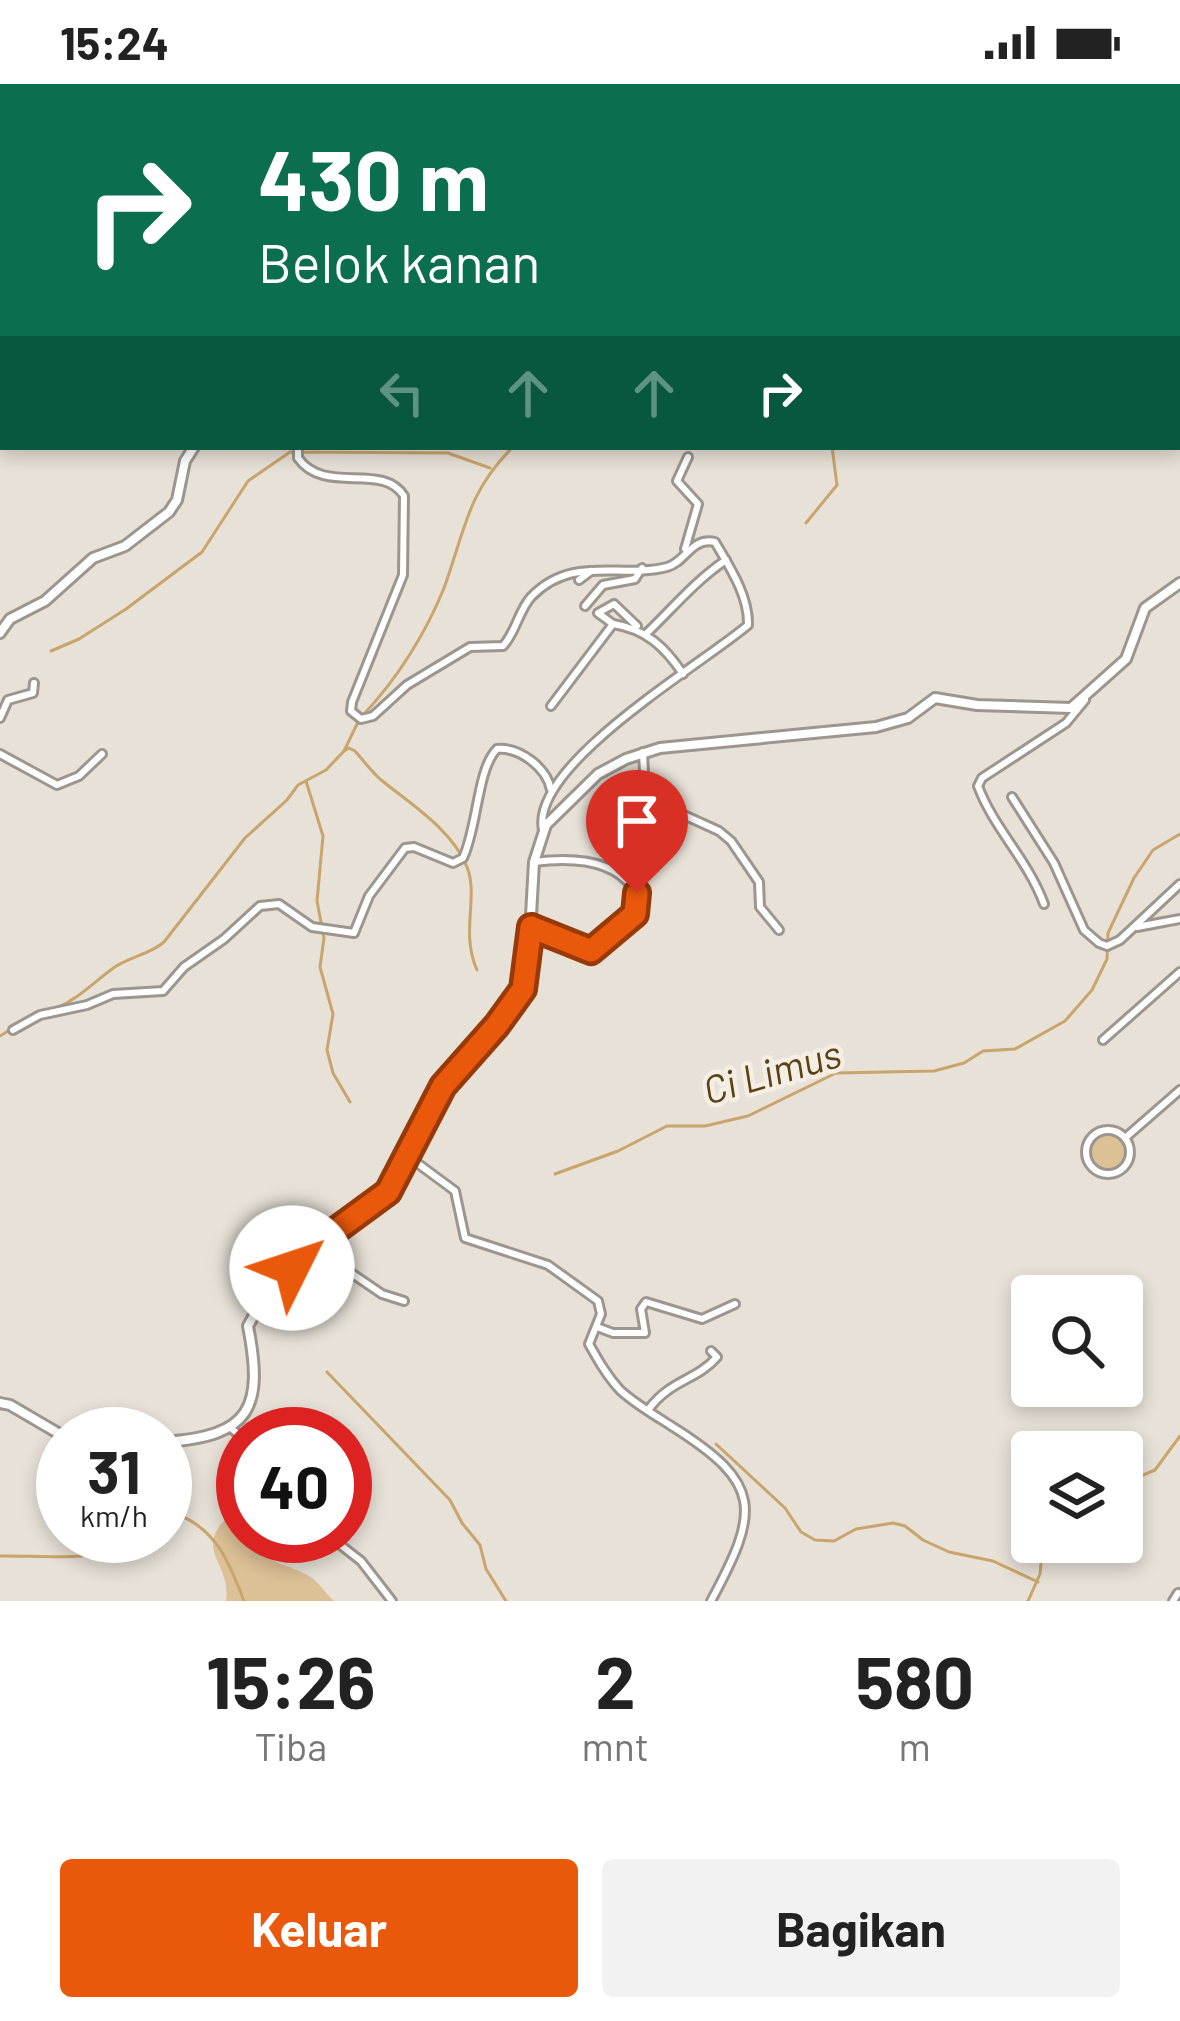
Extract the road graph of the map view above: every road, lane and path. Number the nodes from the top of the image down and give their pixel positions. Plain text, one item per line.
1 (192, 450) edge
2 (298, 450) edge
3 (688, 457) dead end
4 (683, 553) junction
5 (726, 560) junction
6 (642, 568) junction
7 (594, 569) junction
8 (579, 580) dead end
9 (1180, 584) edge
10 (585, 606) dead end
11 (613, 624) junction
12 (643, 631) junction
13 (0, 633) edge
14 (683, 674) junction
15 (34, 683) dead end
16 (1087, 697) junction
17 (550, 706) dead end
18 (0, 718) edge
19 (643, 752) junction
20 (0, 754) edge
21 (102, 754) dead end
22 (1012, 797) dead end
23 (548, 799) junction
24 (543, 830) junction
25 (534, 862) junction
26 (1180, 884) edge
27 (1044, 904) dead end
28 (1180, 919) edge
29 (531, 927) junction
30 (1136, 927) junction
31 (779, 930) dead end
32 (1180, 972) edge
33 (13, 1030) dead end
34 (1103, 1040) dead end
35 (1180, 1090) edge
36 (1126, 1138) junction
37 (409, 1157) junction
38 (313, 1247) junction
39 (404, 1300) dead end
40 (734, 1304) dead end
41 (598, 1327) junction
42 (711, 1351) dead end
43 (0, 1403) edge
44 (246, 1407) edge
45 (648, 1410) junction
46 (36, 1420) edge
47 (363, 1563) edge
48 (392, 1601) edge
49 (711, 1601) edge

1 - 13 street
2 - 7 street
3 - 4 street
4 - 5 street
4 - 6 street
5 - 12 street
5 - 14 street
6 - 7 street
6 - 10 street
7 - 8 street
9 - 16 street
11 - 12 street
11 - 12 street
11 - 17 street
12 - 14 street
14 - 23 street
15 - 18 street
16 - 19 street
16 - 27 street
19 - 24 street
19 - 31 street
20 - 21 street
22 - 30 street
23 - 24 street
23 - 33 street
24 - 25 street
25 - 29 street
25 - 29 street
26 - 30 street
28 - 30 street
29 - 37 street
32 - 34 street
35 - 36 street
36 - 36 street
37 - 38 street
37 - 41 street
38 - 39 street
38 - 44 street
40 - 41 street
41 - 45 street
42 - 45 street
43 - 46 street
45 - 49 street
47 - 48 street

